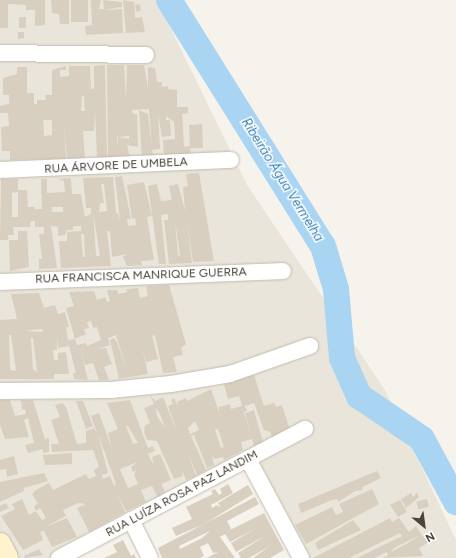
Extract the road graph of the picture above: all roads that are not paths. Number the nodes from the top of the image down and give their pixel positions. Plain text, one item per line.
1 (0, 53) edge
2 (146, 55) dead end
3 (231, 160) dead end
4 (0, 170) edge
5 (283, 271) dead end
6 (0, 282) edge
7 (310, 346) dead end
8 (0, 391) edge
9 (304, 429) dead end
10 (248, 459) junction
11 (131, 520) junction
12 (0, 544) edge
13 (7, 558) edge
14 (59, 558) edge
15 (150, 558) edge
16 (301, 558) edge

1 - 2 street
3 - 4 street, RUA ÁRVORE DE UMBELA
5 - 6 street, RUA FRANCISCA MANRIQUE GUERRA
7 - 8 street
9 - 10 street, RUA LUÍZA ROSA PAZ LANDIM
10 - 11 street, RUA LUÍZA ROSA PAZ LANDIM
10 - 16 street
11 - 14 street, RUA LUÍZA ROSA PAZ LANDIM
11 - 15 street
12 - 13 street

